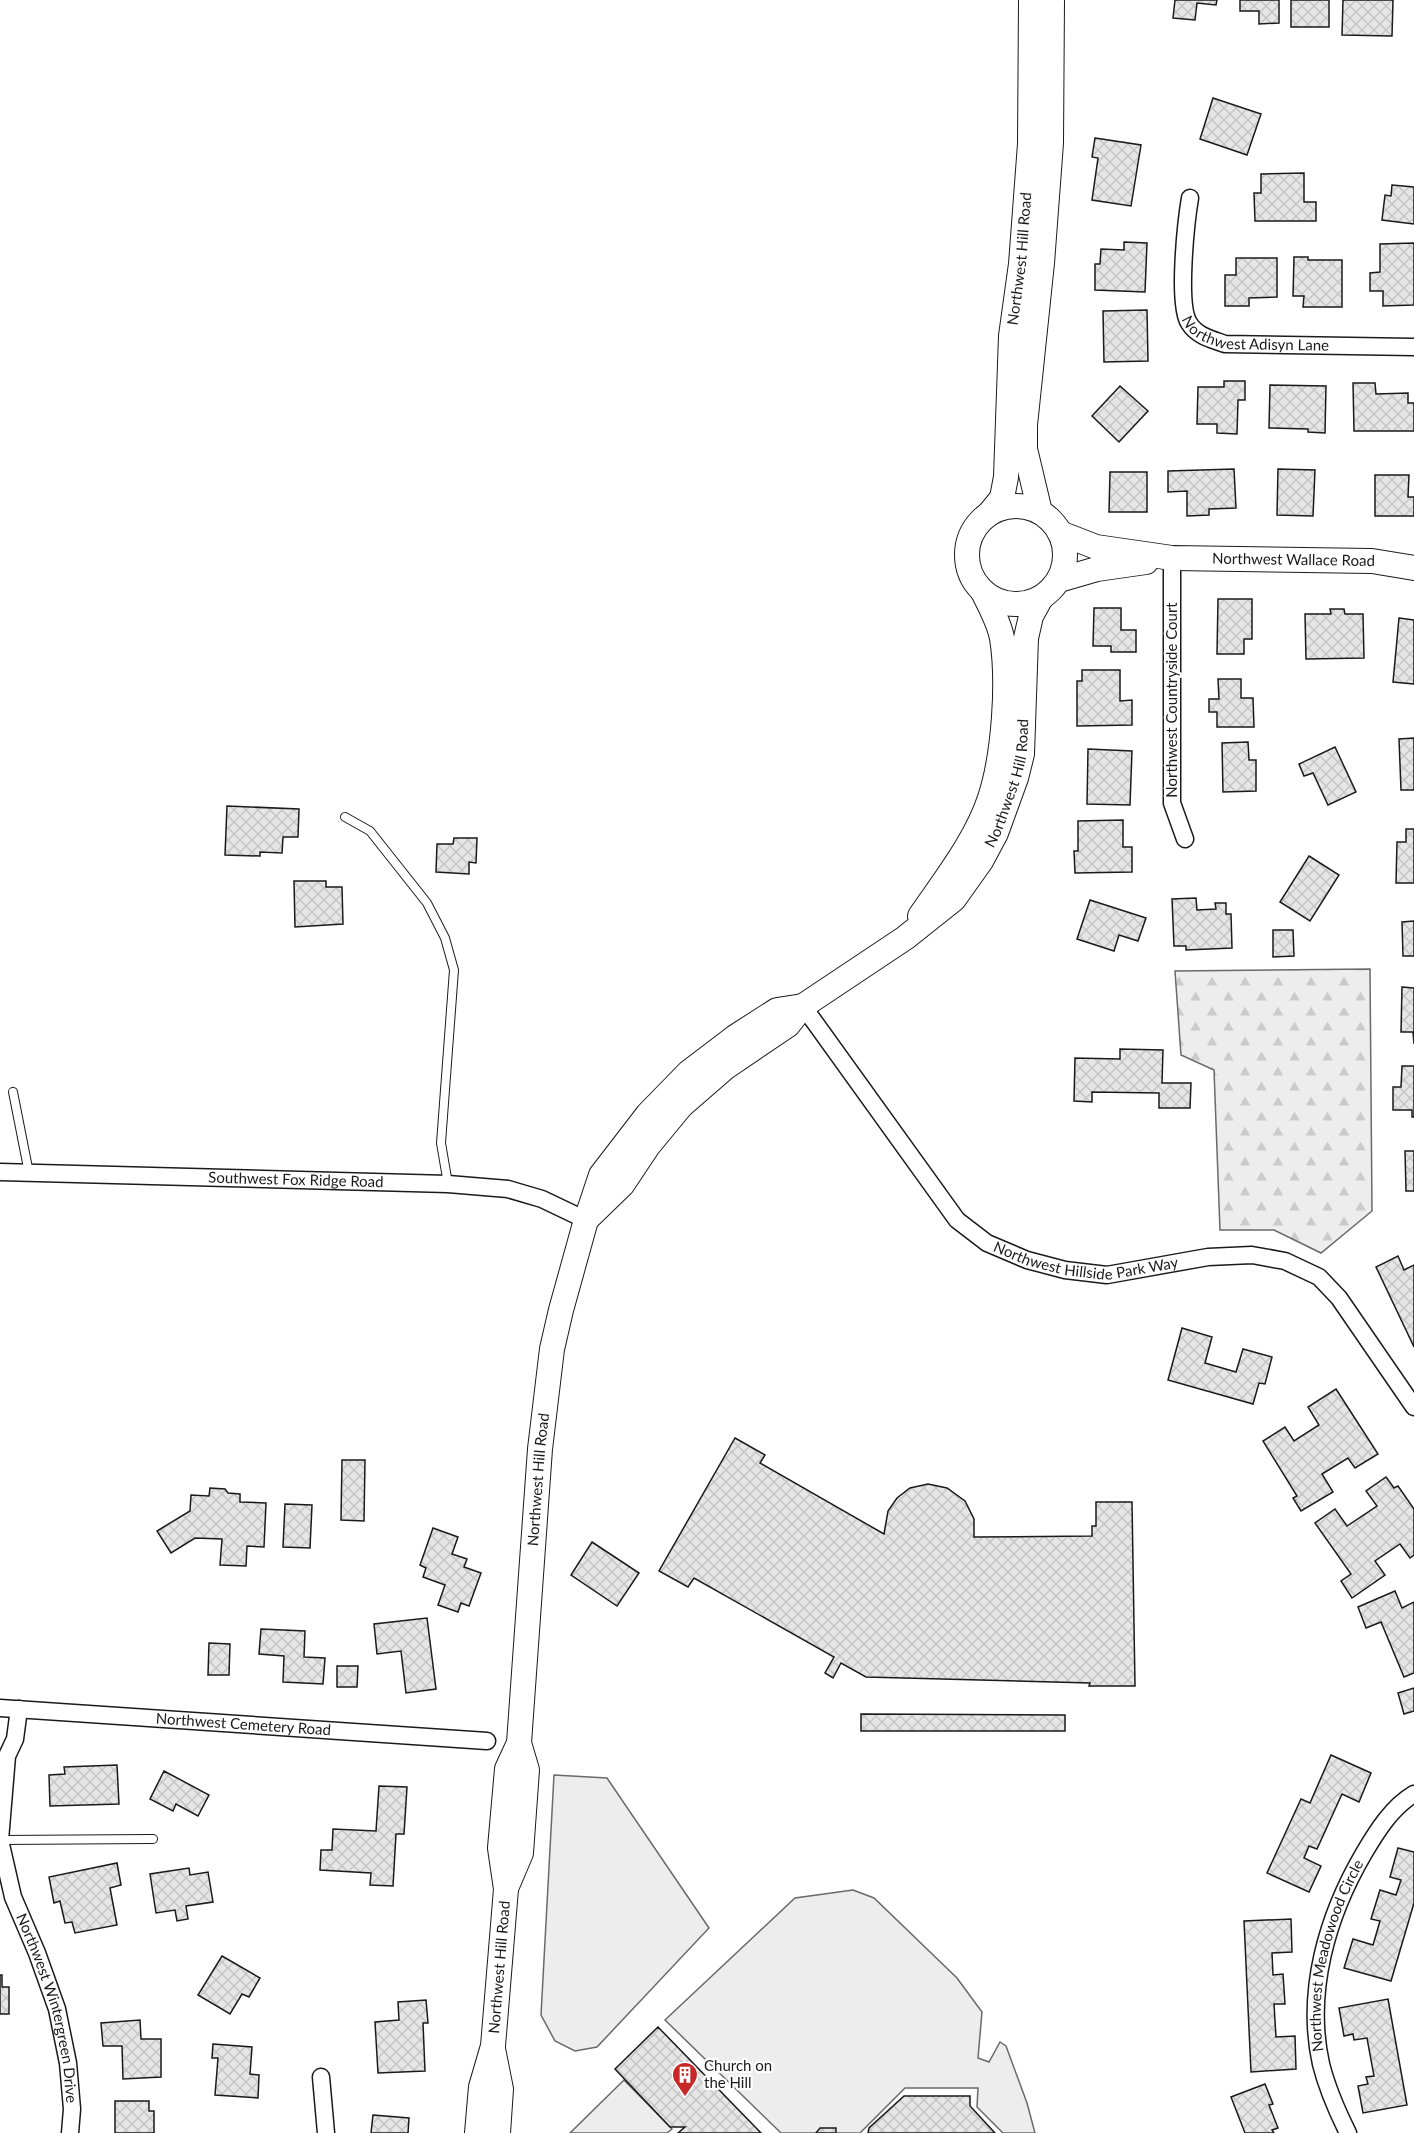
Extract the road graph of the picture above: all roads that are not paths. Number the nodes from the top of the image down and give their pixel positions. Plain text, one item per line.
1 (1032, 0) edge
2 (1052, 0) edge
3 (1190, 198) dead end
4 (1414, 347) edge
5 (1040, 512) junction
6 (989, 513) junction
7 (1060, 533) junction
8 (1172, 558) junction
9 (1414, 568) edge
10 (1059, 580) junction
11 (983, 592) junction
12 (1041, 598) junction
13 (345, 817) dead end
14 (1185, 839) dead end
15 (905, 938) junction
16 (803, 1006) junction
17 (13, 1092) dead end
18 (0, 1172) edge
19 (28, 1173) junction
20 (448, 1184) junction
21 (586, 1220) junction
22 (1414, 1407) edge
23 (0, 1708) edge
24 (19, 1709) junction
25 (487, 1741) dead end
26 (1414, 1794) edge
27 (153, 1839) dead end
28 (0, 1840) edge
29 (493, 2046) junction
30 (321, 2077) dead end
31 (70, 2133) edge
32 (326, 2133) edge
33 (477, 2133) edge
34 (498, 2133) edge
35 (1348, 2133) edge

1 - 6 main road, Northwest Hill Road
2 - 5 main road, Northwest Hill Road
3 - 4 street, Northwest Adisyn Lane
5 - 6 main road
5 - 7 main road
6 - 11 main road
7 - 8 main road, Northwest Wallace Road
7 - 10 main road
8 - 9 main road, Northwest Wallace Road
8 - 10 main road, Northwest Wallace Road
8 - 14 street, Northwest Countryside Court
10 - 12 main road
11 - 12 main road
11 - 15 main road, Northwest Hill Road
12 - 15 main road, Northwest Hill Road
13 - 20 lane
15 - 16 main road, Northwest Hill Road
16 - 21 main road, Northwest Hill Road
16 - 22 street, Northwest Hillside Park Way
17 - 19 lane
18 - 19 street, Southwest Fox Ridge Road
19 - 20 street, Southwest Fox Ridge Road
20 - 21 street, Southwest Fox Ridge Road
21 - 29 main road, Northwest Hill Road
23 - 24 street, Northwest Cemetery Road
24 - 25 street, Northwest Cemetery Road
24 - 28 street, Northwest Wintergreen Drive
26 - 35 street, Northwest Meadowood Circle
27 - 28 lane
28 - 31 street, Northwest Wintergreen Drive
29 - 33 main road, Northwest Hill Road
29 - 34 main road, Northwest Hill Road
30 - 32 street

